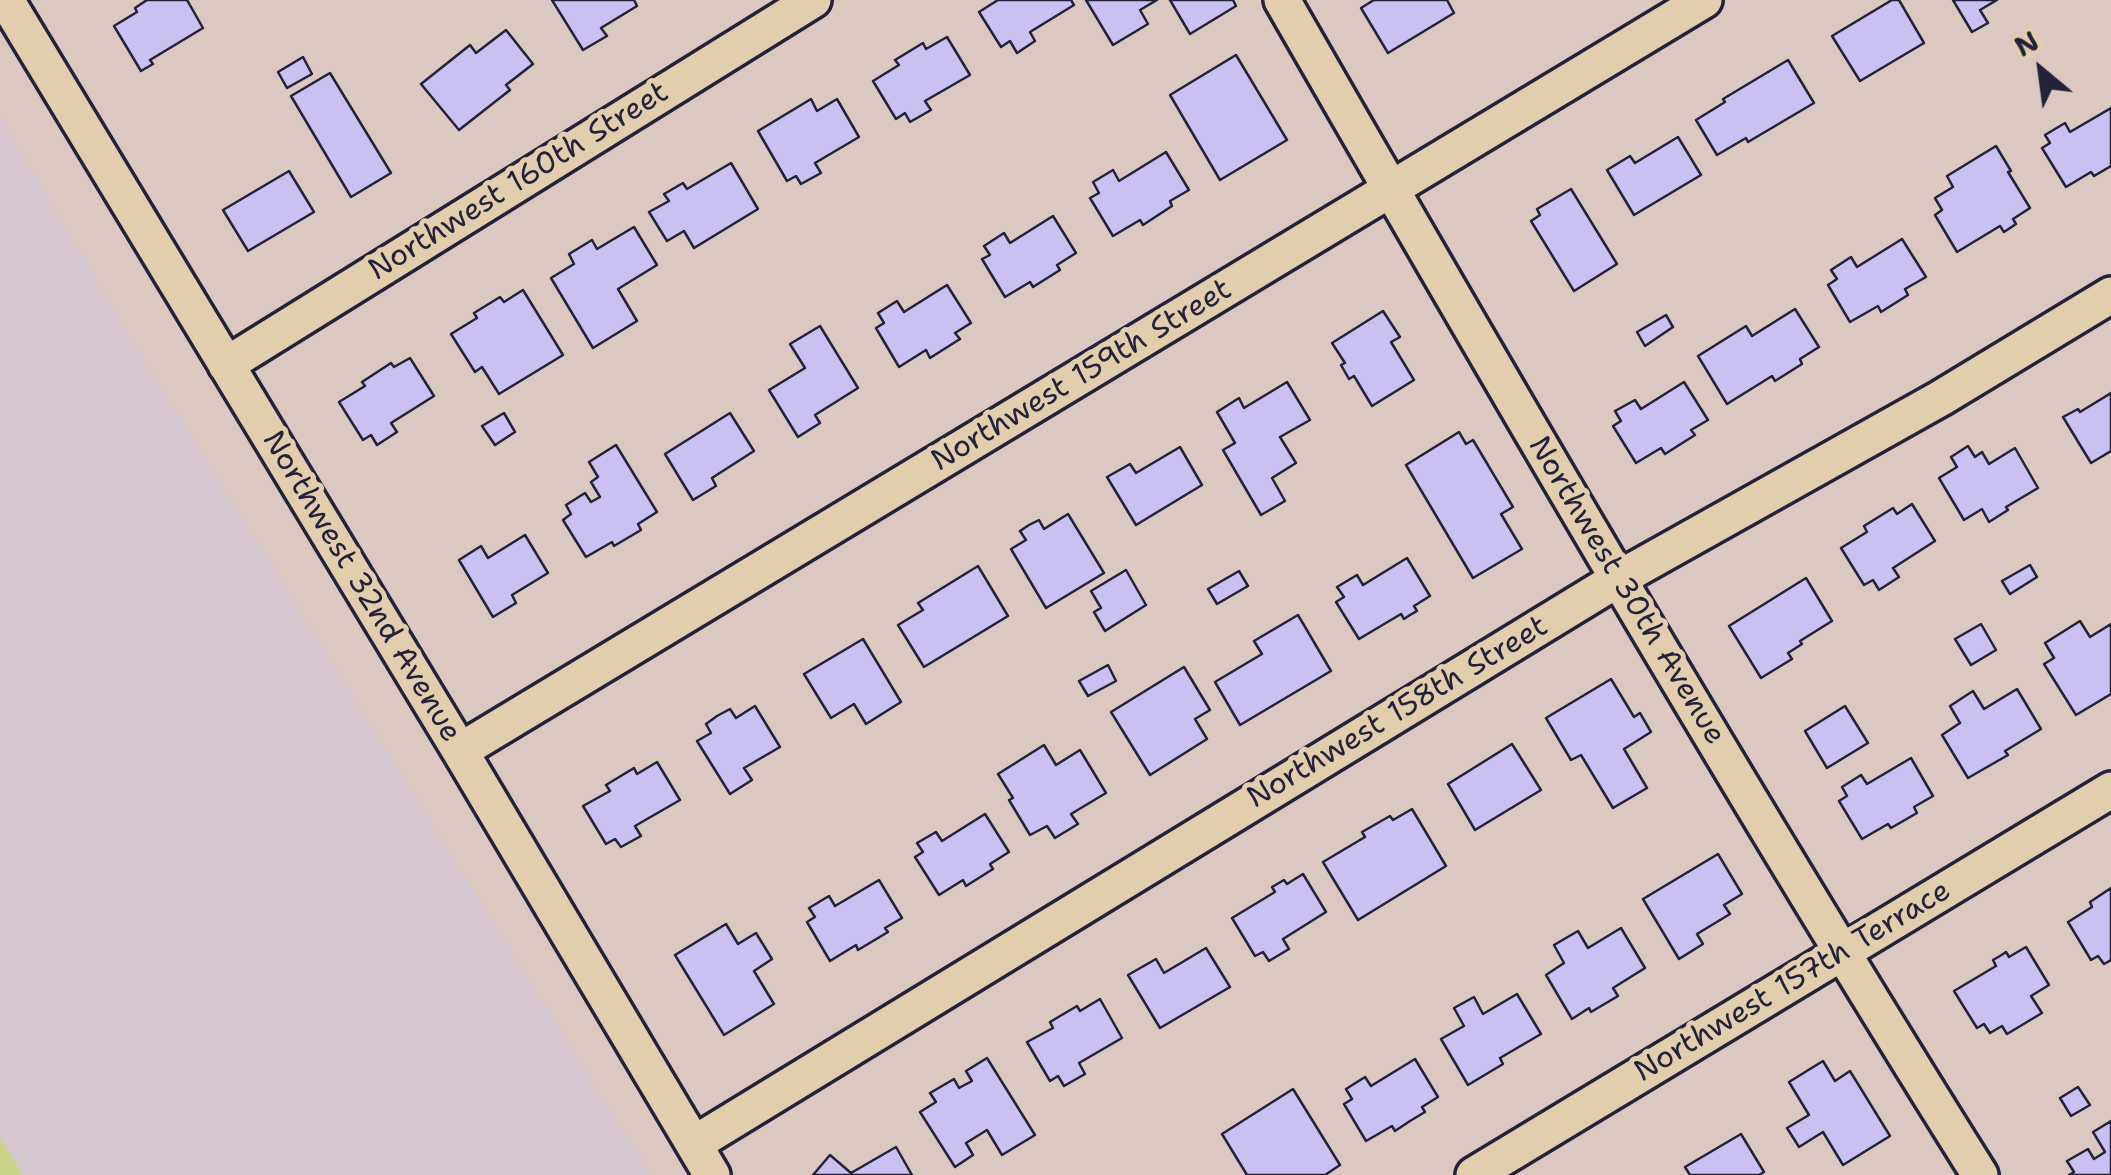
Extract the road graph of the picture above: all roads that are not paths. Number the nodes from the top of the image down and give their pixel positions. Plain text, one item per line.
1 (6, 0) edge
2 (813, 0) edge
3 (1282, 0) edge
4 (1704, 0) edge
5 (1392, 190) junction
6 (2111, 295) edge
7 (226, 364) junction
8 (1618, 578) junction
9 (460, 750) junction
10 (2111, 790) edge
11 (1840, 953) junction
12 (694, 1144) junction
13 (712, 1175) edge
14 (1474, 1175) edge
15 (1980, 1175) edge

1 - 7 street, Northwest 32nd Avenue
2 - 7 street, Northwest 160th Street
3 - 5 street, Northwest 30th Avenue
4 - 5 street, Northwest 159th Street
5 - 8 street, Northwest 30th Avenue
5 - 9 street, Northwest 159th Street
6 - 8 street, Northwest 158th Street
7 - 9 street, Northwest 32nd Avenue
8 - 11 street, Northwest 30th Avenue
8 - 12 street, Northwest 158th Street
9 - 12 street, Northwest 32nd Avenue
10 - 11 street, Northwest 157th Terrace
11 - 14 street, Northwest 157th Terrace
11 - 15 street, Northwest 30th Avenue
12 - 13 street, Northwest 32nd Avenue

